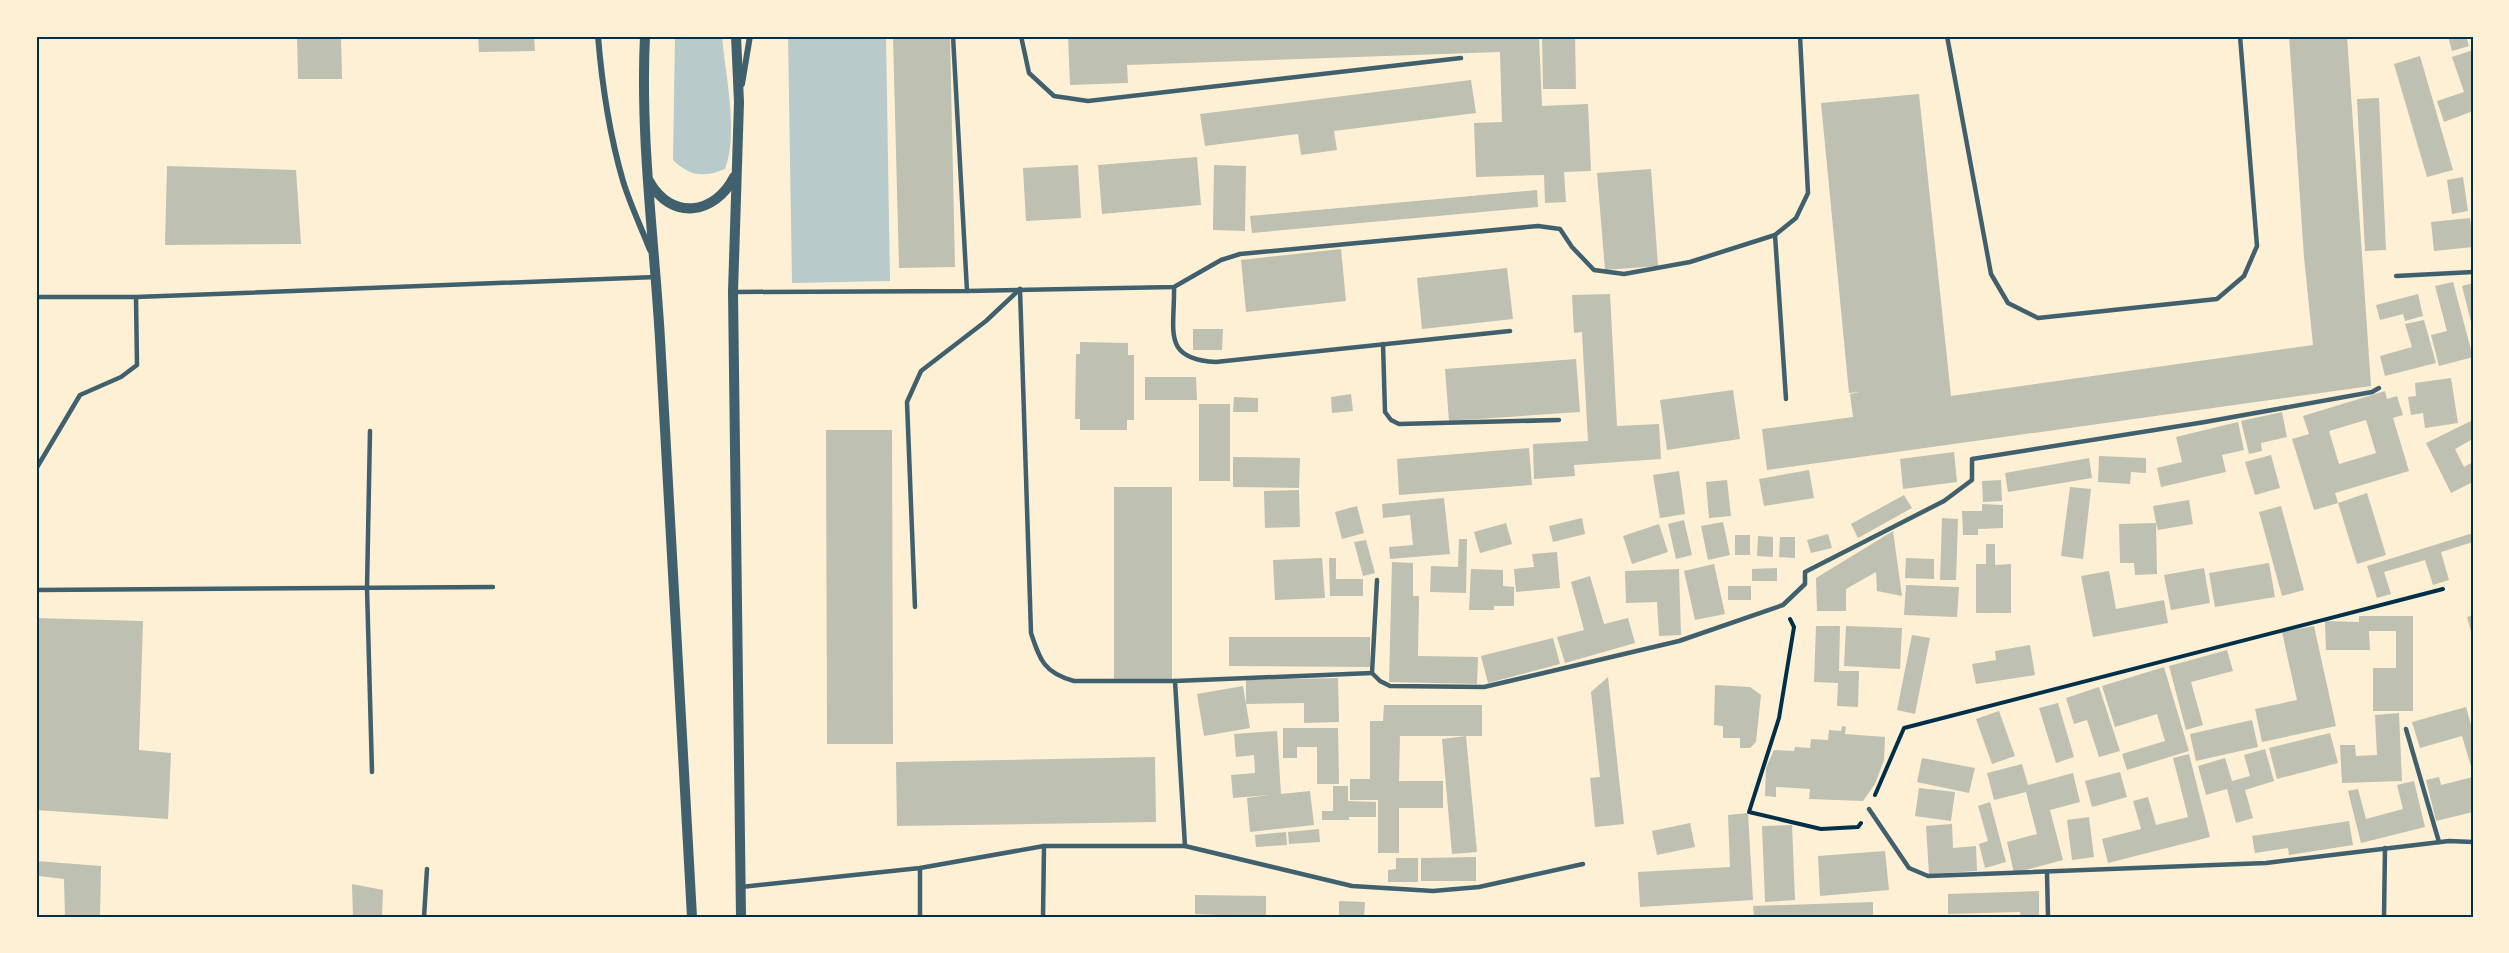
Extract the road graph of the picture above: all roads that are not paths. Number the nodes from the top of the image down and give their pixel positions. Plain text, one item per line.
1 (598, 36) edge
2 (645, 36) edge
3 (736, 36) edge
4 (750, 36) edge
5 (953, 36) edge
6 (1021, 36) edge
7 (1800, 36) edge
8 (1947, 36) edge
9 (2240, 36) edge
10 (1461, 58) dead end
11 (739, 102) junction
12 (736, 174) junction
13 (646, 175) junction
14 (1775, 235) junction
15 (655, 261) junction
16 (2473, 272) edge
17 (2396, 276) dead end
18 (656, 277) junction
19 (1174, 287) junction
20 (1020, 289) junction
21 (968, 291) junction
22 (733, 292) junction
23 (36, 297) edge
24 (136, 297) junction
25 (1510, 331) dead end
26 (1383, 344) junction
27 (2379, 388) dead end
28 (1786, 399) dead end
29 (1559, 420) dead end
30 (370, 431) dead end
31 (36, 469) edge
32 (1377, 580) dead end
33 (493, 587) dead end
34 (367, 588) junction
35 (36, 590) edge
36 (915, 607) dead end
37 (1372, 673) junction
38 (1176, 681) junction
39 (2406, 729) dead end
40 (372, 772) dead end
41 (1869, 809) road end
42 (2439, 842) junction
43 (2473, 842) edge
44 (1044, 846) junction
45 (1185, 846) junction
46 (2385, 848) junction
47 (1582, 864) dead end
48 (920, 868) junction
49 (427, 869) dead end
50 (2047, 873) junction
51 (741, 888) junction
52 (424, 917) edge
53 (692, 917) edge
54 (741, 917) edge
55 (920, 917) edge
56 (1043, 917) edge
57 (2048, 917) edge
58 (2384, 917) edge

1 - 15 street
2 - 13 street
3 - 11 street
4 - 11 street
5 - 21 lane
6 - 10 lane
7 - 14 lane
8 - 9 lane
11 - 12 street
12 - 13 street
12 - 22 street
13 - 15 street
14 - 19 lane
14 - 28 lane
15 - 18 street
16 - 17 lane
18 - 24 lane
18 - 53 street
19 - 20 lane
19 - 26 lane
20 - 21 lane
20 - 36 lane
20 - 38 lane
21 - 22 lane
22 - 51 street
23 - 24 lane
24 - 31 lane
25 - 26 lane
26 - 29 lane
27 - 37 lane
30 - 34 lane
32 - 37 lane
33 - 34 lane
34 - 35 lane
34 - 40 lane
37 - 38 lane
38 - 45 lane
39 - 42 lane
41 - 50 lane
42 - 43 lane
42 - 46 lane
44 - 45 lane
44 - 48 lane
44 - 56 lane
45 - 47 lane
46 - 50 lane
46 - 58 lane
48 - 51 lane
48 - 55 lane
49 - 52 lane
50 - 57 lane
51 - 54 street

